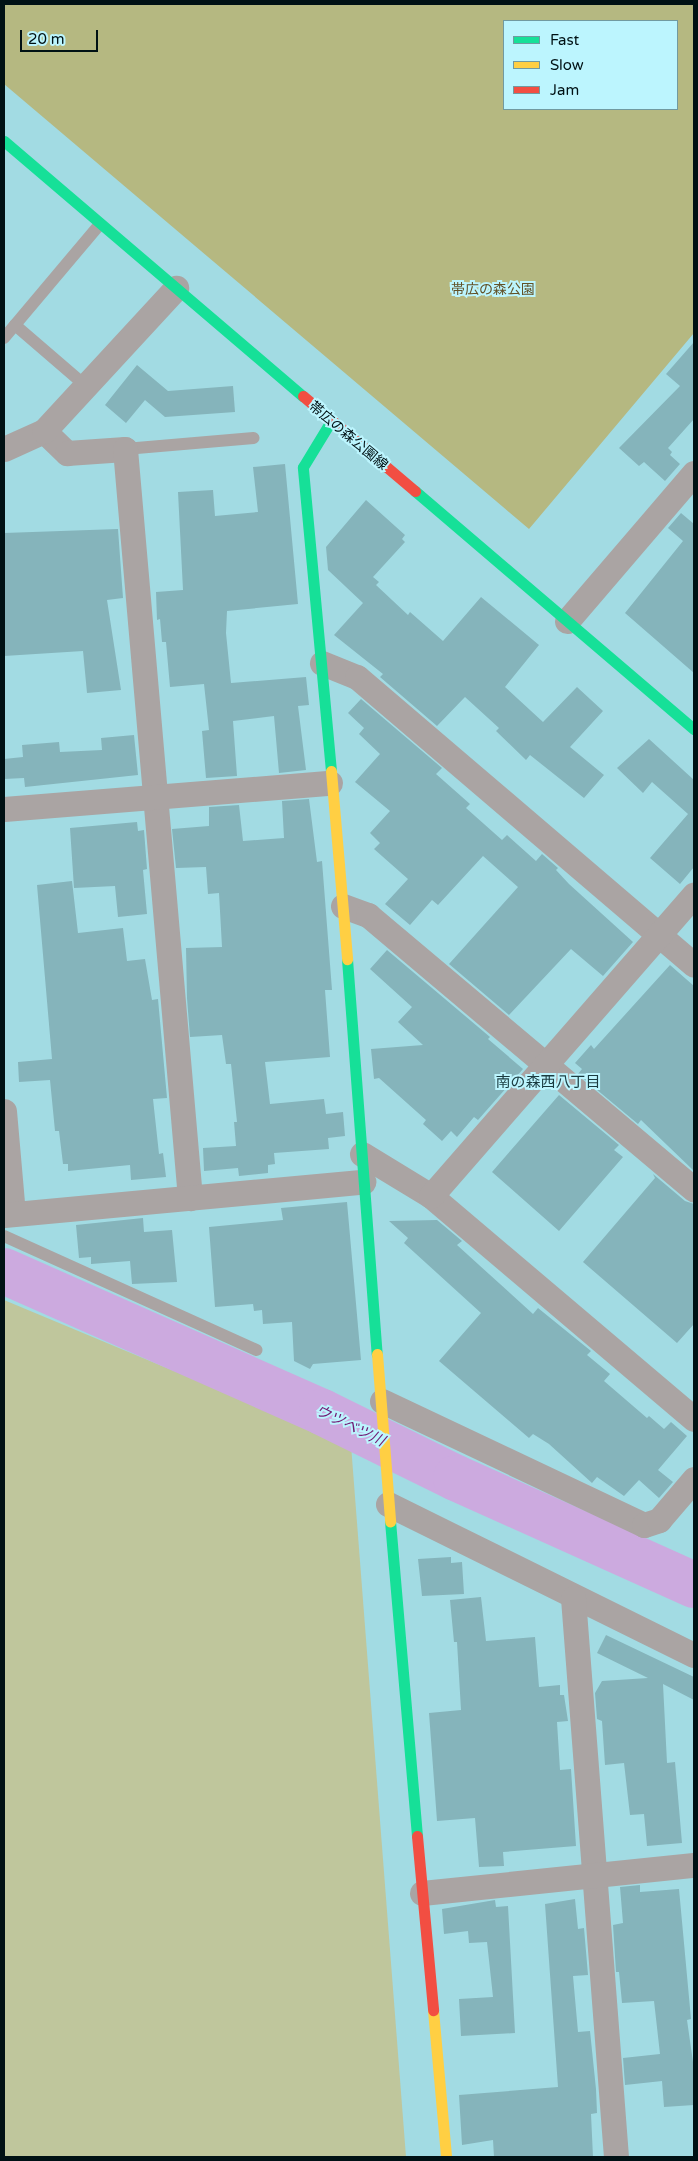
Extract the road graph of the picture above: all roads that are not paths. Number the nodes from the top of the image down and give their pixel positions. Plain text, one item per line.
1 (4, 141) edge
2 (100, 224) junction
3 (176, 288) junction
4 (15, 325) junction
5 (4, 338) edge
6 (87, 387) junction
7 (331, 422) junction
8 (44, 431) junction
9 (254, 438) dead end
10 (4, 449) edge
11 (125, 449) junction
12 (694, 473) edge
13 (567, 622) junction
14 (322, 662) junction
15 (693, 726) edge
16 (330, 783) junction
17 (155, 799) junction
18 (4, 809) edge
19 (694, 894) edge
20 (343, 906) junction
21 (658, 936) junction
22 (694, 965) edge
23 (548, 1066) junction
24 (4, 1111) edge
25 (362, 1154) junction
26 (362, 1182) junction
27 (694, 1190) edge
28 (431, 1196) junction
29 (190, 1198) junction
30 (7, 1222) edge
31 (257, 1350) dead end
32 (382, 1408) junction
33 (694, 1419) edge
34 (694, 1479) edge
35 (388, 1504) junction
36 (573, 1598) junction
37 (694, 1655) edge
38 (694, 1865) edge
39 (596, 1876) junction
40 (422, 1893) junction
41 (446, 2157) edge
42 (616, 2157) edge

1 - 2 street, 帯広の森公園線
2 - 3 street, 帯広の森公園線
2 - 4 lane
3 - 6 street
3 - 7 street, 帯広の森公園線
4 - 5 lane
4 - 6 lane
6 - 8 street
7 - 13 street, 帯広の森公園線
7 - 14 street
8 - 10 street
8 - 11 street
9 - 11 lane
11 - 17 street
12 - 13 street
13 - 15 street, 帯広の森公園線
14 - 16 street
14 - 21 street
16 - 17 street
16 - 20 street
17 - 18 street
17 - 29 street
19 - 21 street
20 - 23 street
20 - 25 street
21 - 22 street
21 - 23 street
23 - 27 street
23 - 28 street
24 - 30 street
25 - 26 street
25 - 28 street
26 - 29 street
26 - 32 street
28 - 33 street
29 - 30 street
30 - 31 lane
32 - 34 street
32 - 35 street
35 - 36 street
35 - 40 street
36 - 37 street
36 - 39 street
38 - 39 street
39 - 40 street
39 - 42 street
40 - 41 street

